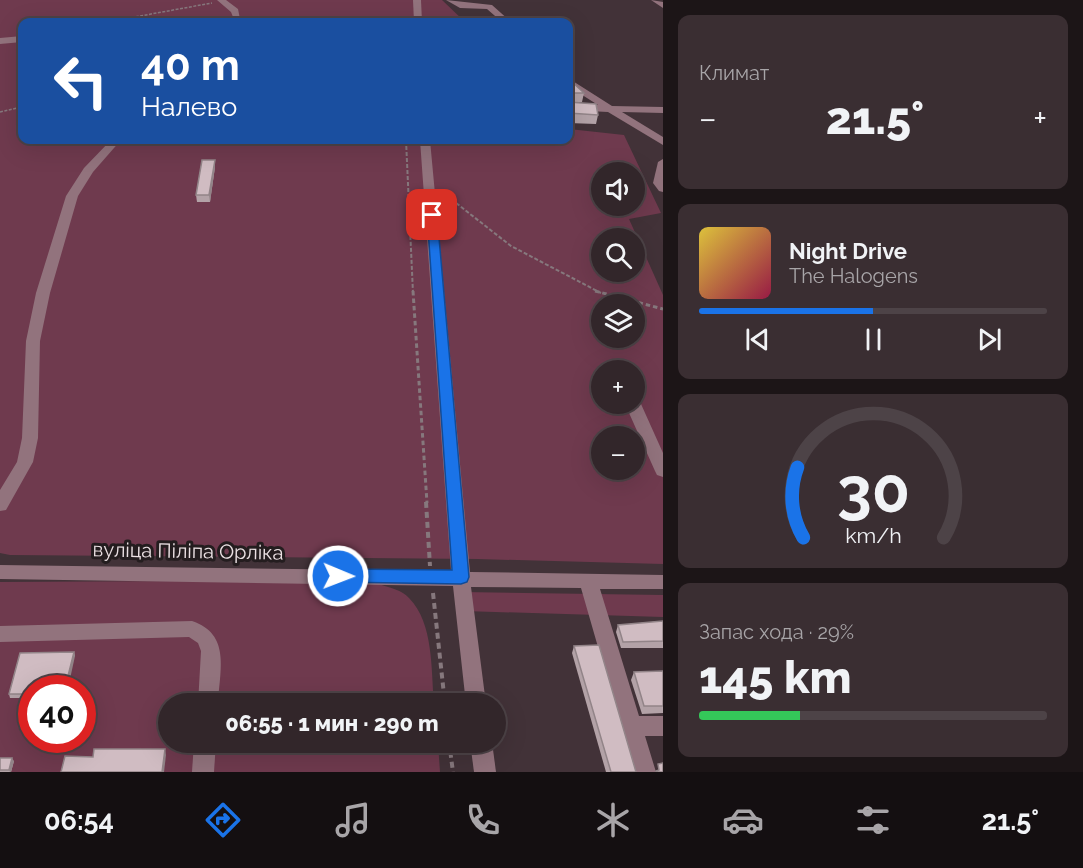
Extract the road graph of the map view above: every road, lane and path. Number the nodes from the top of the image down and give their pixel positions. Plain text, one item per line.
1 (224, 0) edge
2 (417, 0) edge
3 (450, 0) edge
4 (655, 0) edge
5 (663, 6) edge
6 (128, 18) edge
7 (236, 18) edge
8 (418, 18) edge
9 (502, 18) edge
10 (18, 39) edge
11 (0, 41) edge
12 (573, 85) edge
13 (573, 107) edge
14 (18, 108) edge
15 (610, 108) junction
16 (663, 110) edge
17 (0, 112) edge
18 (663, 118) edge
19 (647, 132) junction
20 (663, 142) edge
21 (112, 144) edge
22 (406, 144) edge
23 (425, 144) edge
24 (663, 162) edge
25 (428, 183) junction
26 (663, 189) edge
27 (663, 309) edge
28 (637, 414) edge
29 (663, 471) edge
30 (0, 506) edge
31 (0, 572) edge
32 (431, 577) junction
33 (461, 577) junction
34 (588, 580) junction
35 (661, 586) edge
36 (0, 634) edge
37 (208, 693) edge
38 (444, 693) edge
39 (475, 693) edge
40 (632, 726) junction
41 (663, 726) edge
42 (204, 753) edge
43 (450, 753) edge
44 (482, 753) edge
45 (203, 772) edge
46 (453, 772) edge
47 (485, 772) edge
48 (645, 772) edge

1 - 6 path
1 - 7 street
2 - 8 street
3 - 9 street
4 - 5 street
10 - 11 street
12 - 15 street
13 - 15 street
14 - 17 path
15 - 16 street
15 - 19 street
18 - 19 street
19 - 20 street
21 - 30 street
22 - 32 path
23 - 25 street
24 - 26 street
25 - 27 path
25 - 33 street
28 - 29 street
31 - 32 street, вуліца Піліпа Орліка
32 - 33 street, вуліца Піліпа Орліка
32 - 38 path
33 - 34 street, вуліца Піліпа Орліка
33 - 39 street
34 - 35 street, вуліца Піліпа Орліка
34 - 40 street
36 - 37 street
40 - 41 street
40 - 48 street
42 - 45 street
43 - 46 path
44 - 47 street

